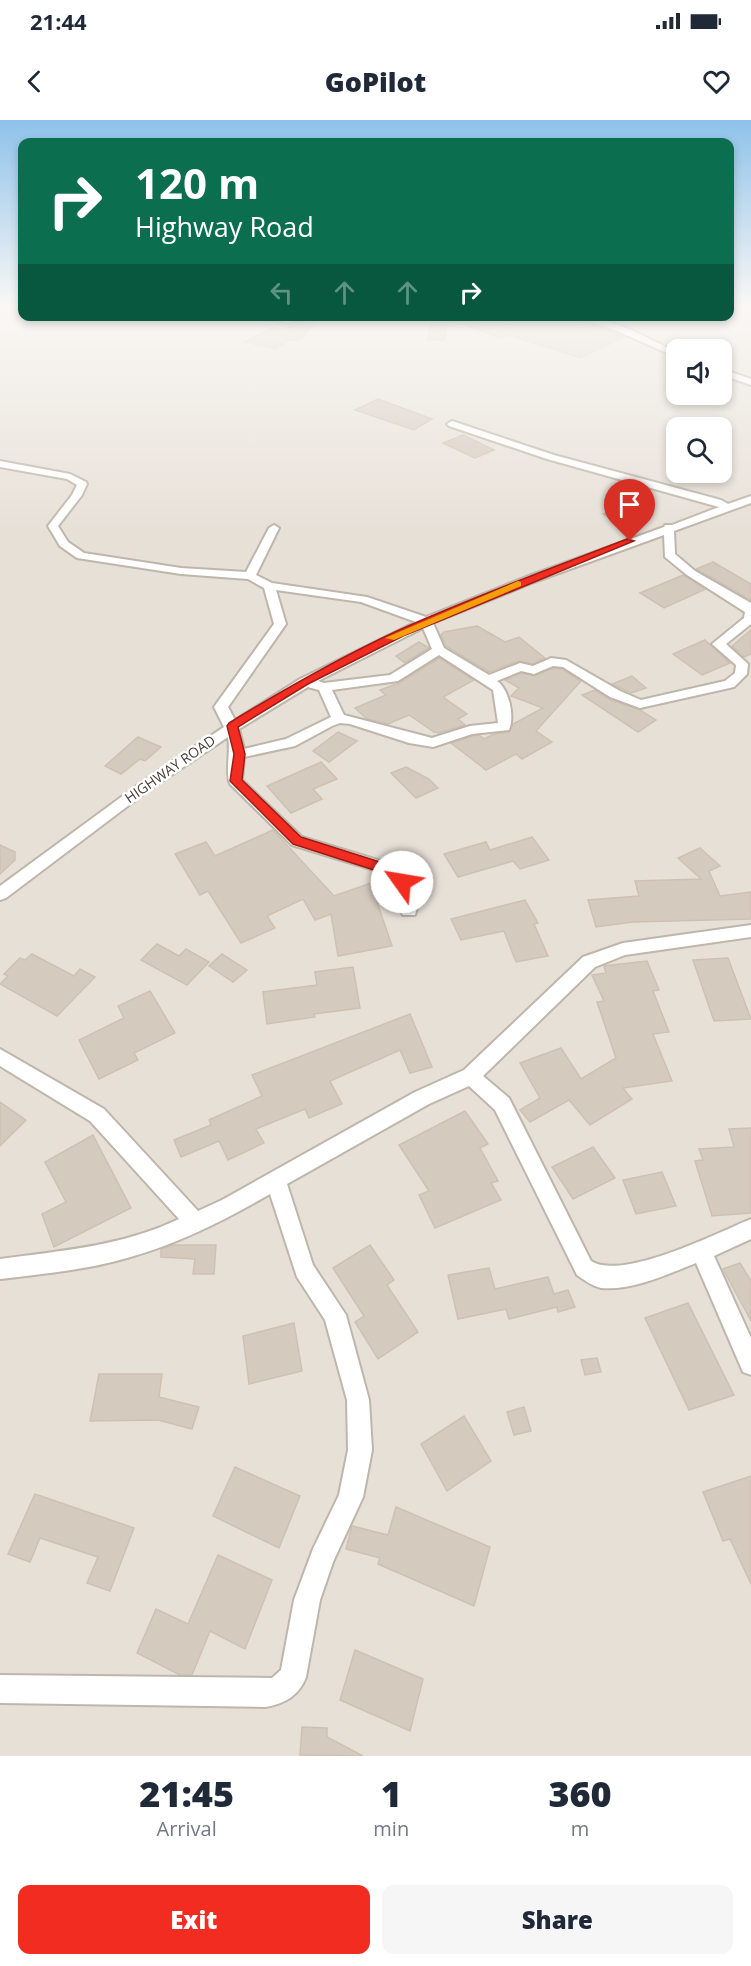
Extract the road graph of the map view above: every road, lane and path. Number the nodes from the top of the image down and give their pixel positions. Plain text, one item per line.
1 (453, 424) dead end
2 (0, 464) edge
3 (751, 499) edge
4 (727, 508) junction
5 (669, 527) junction
6 (274, 528) dead end
7 (250, 576) junction
8 (269, 586) junction
9 (427, 622) junction
10 (440, 650) junction
11 (489, 680) junction
12 (305, 682) junction
13 (324, 687) junction
14 (339, 719) junction
15 (232, 726) junction
16 (239, 754) junction
17 (0, 894) edge
18 (409, 911) dead end
19 (751, 931) edge
20 (0, 1057) edge
21 (471, 1076) junction
22 (276, 1181) junction
23 (195, 1221) junction
24 (751, 1229) edge
25 (701, 1251) junction
26 (0, 1269) edge
27 (751, 1364) edge
28 (0, 1689) edge

1 - 4 street
2 - 7 street
3 - 4 street, HIGHWAY ROAD
4 - 5 street, HIGHWAY ROAD
5 - 9 street, HIGHWAY ROAD
5 - 11 street
6 - 7 street
7 - 8 street
8 - 9 street
8 - 15 street
9 - 10 street
9 - 12 street, HIGHWAY ROAD
10 - 11 street
10 - 13 street
11 - 14 street
12 - 13 street
12 - 15 street, HIGHWAY ROAD
13 - 14 street
14 - 16 street
15 - 16 street
15 - 17 street, HIGHWAY ROAD
16 - 18 street
19 - 21 street
20 - 23 street
21 - 22 street
21 - 25 street
22 - 23 street
22 - 28 street
23 - 26 street
24 - 25 street
25 - 27 street

